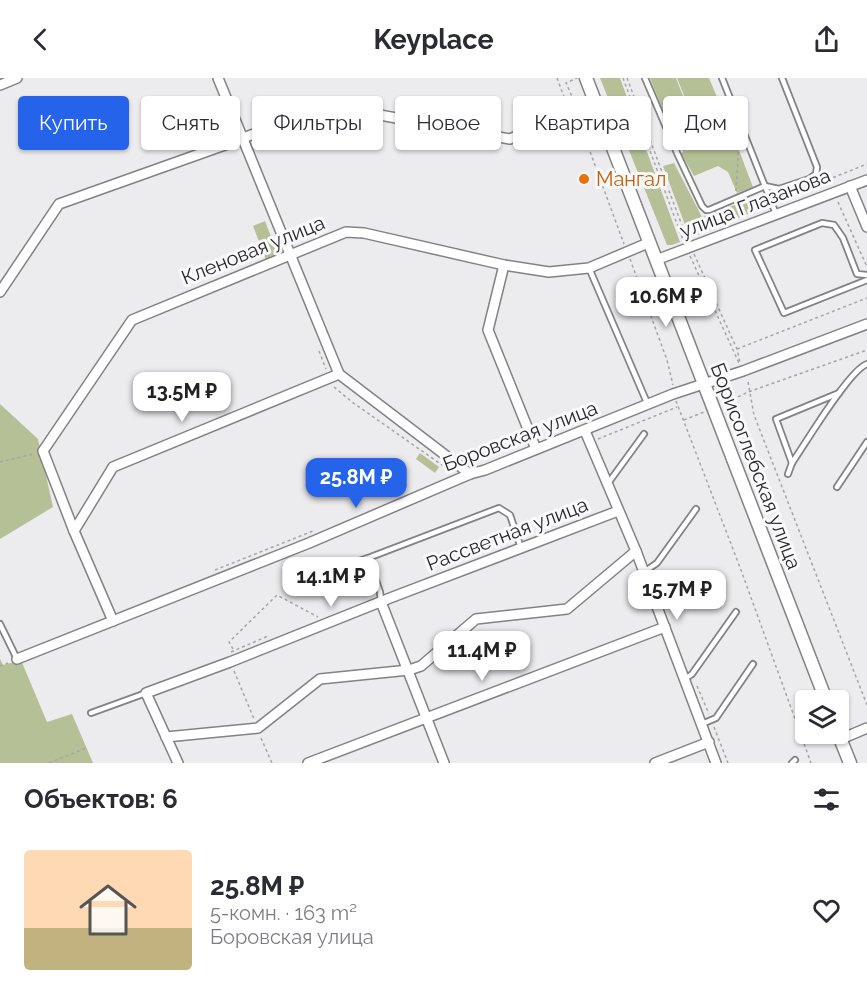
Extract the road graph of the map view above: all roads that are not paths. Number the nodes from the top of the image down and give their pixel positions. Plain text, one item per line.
1 (17, 78) edge
2 (218, 78) edge
3 (586, 78) edge
4 (645, 78) edge
5 (722, 78) edge
6 (782, 78) edge
7 (0, 85) edge
8 (593, 96) edge
9 (244, 138) junction
10 (513, 138) edge
11 (613, 150) edge
12 (867, 180) edge
13 (765, 186) junction
14 (850, 186) junction
15 (776, 214) junction
16 (867, 227) edge
17 (648, 243) junction
18 (291, 254) junction
19 (656, 260) junction
20 (504, 265) junction
21 (588, 268) junction
22 (867, 275) edge
23 (867, 280) edge
24 (0, 292) edge
25 (867, 324) edge
26 (867, 364) edge
27 (339, 374) junction
28 (704, 385) junction
29 (839, 393) junction
30 (648, 405) junction
31 (585, 431) junction
32 (644, 434) dead end
33 (867, 442) edge
34 (536, 449) junction
35 (792, 463) junction
36 (470, 474) junction
37 (788, 474) dead end
38 (609, 482) junction
39 (837, 487) dead end
40 (696, 509) dead end
41 (618, 511) junction
42 (74, 531) junction
43 (521, 548) junction
44 (636, 551) junction
45 (368, 558) junction
46 (341, 567) dead end
47 (644, 572) junction
48 (381, 602) junction
49 (736, 612) dead end
50 (113, 621) junction
51 (0, 624) edge
52 (665, 627) junction
53 (17, 659) joint
54 (753, 664) dead end
55 (409, 670) junction
56 (686, 679) junction
57 (822, 690) edge
58 (146, 693) junction
59 (91, 713) dead end
60 (427, 717) junction
61 (702, 724) junction
62 (867, 728) edge
63 (849, 733) edge
64 (166, 737) junction
65 (709, 742) junction
66 (843, 744) edge
67 (178, 763) edge
68 (308, 763) edge
69 (444, 763) edge
70 (655, 763) edge
71 (717, 763) edge
72 (850, 763) edge

1 - 7 street
2 - 9 street
3 - 8 street, Борисоглебская улица
4 - 13 lane
5 - 13 lane
6 - 13 lane
9 - 10 street
9 - 18 street
9 - 24 street
11 - 17 street, Борисоглебская улица
12 - 14 street, улица Глазанова
13 - 15 lane
14 - 15 street, улица Глазанова
14 - 16 street
15 - 19 street, улица Глазанова
17 - 19 street, Борисоглебская улица
17 - 21 street, Кленовая улица
18 - 20 street, Кленовая улица
18 - 27 street
18 - 42 street, Кленовая улица
19 - 28 street, Борисоглебская улица
20 - 21 street, Кленовая улица
20 - 34 street
21 - 30 lane
22 - 23 lane
25 - 28 street, Боровская улица
26 - 29 lane
27 - 36 street
27 - 42 street
28 - 30 street, Боровская улица
28 - 57 street, Борисоглебская улица
29 - 35 lane
29 - 35 lane
30 - 31 street, Боровская улица
31 - 34 street, Боровская улица
31 - 38 street
32 - 38 lane
33 - 39 lane
34 - 36 street, Боровская улица
35 - 37 lane
36 - 50 street, Боровская улица
38 - 41 street
40 - 47 lane
41 - 43 street, Рассветная улица
41 - 44 street
42 - 50 street
43 - 45 lane
43 - 48 street, Рассветная улица
44 - 47 street
44 - 55 street
45 - 46 lane
45 - 48 lane
47 - 52 street
48 - 55 street
48 - 58 street, Рассветная улица
49 - 56 lane
50 - 53 street, Боровская улица
51 - 53 lane
52 - 56 street
52 - 60 street
54 - 61 lane
55 - 60 street
55 - 64 street
56 - 61 street
58 - 59 lane
58 - 64 street
60 - 68 street
60 - 69 street
61 - 65 street
62 - 63 street
64 - 67 street
65 - 70 street
65 - 71 street
66 - 72 street

